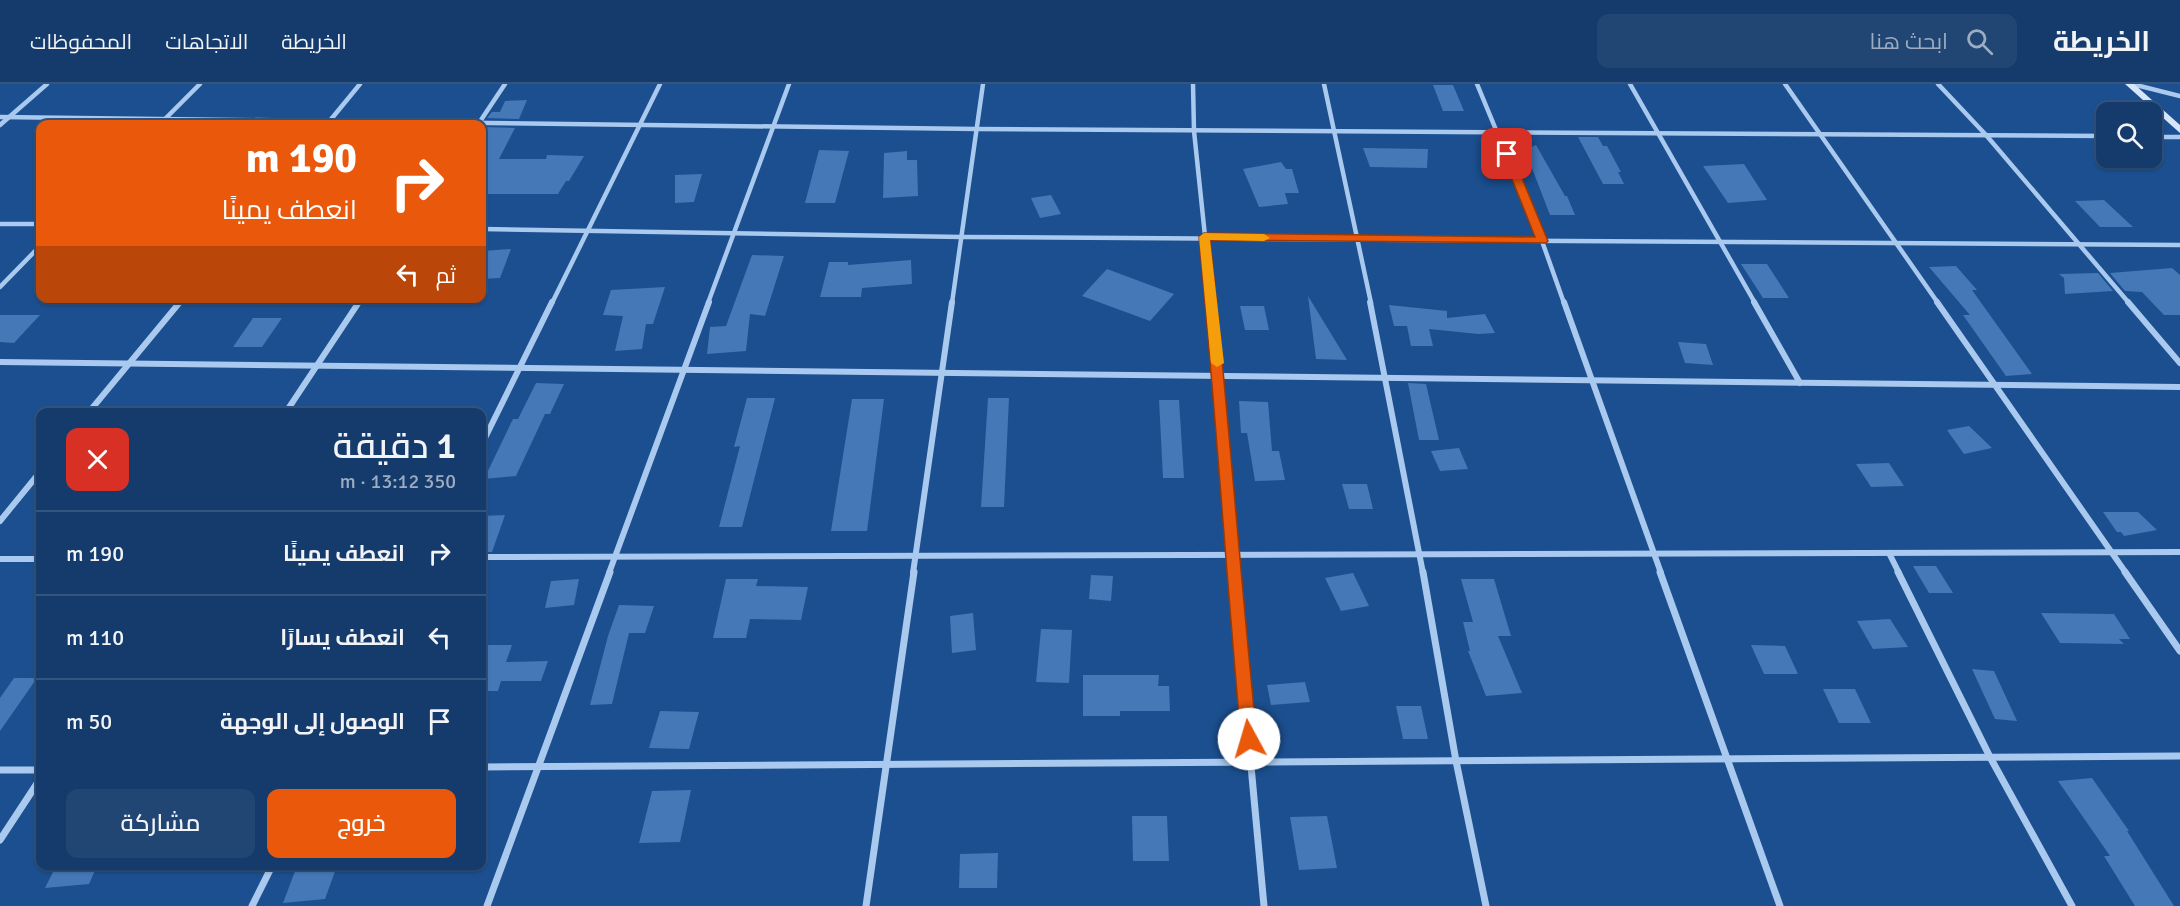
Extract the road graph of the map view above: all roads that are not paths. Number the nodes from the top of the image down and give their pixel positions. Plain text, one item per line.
1 (47, 84) edge
2 (201, 84) edge
3 (360, 84) edge
4 (505, 84) edge
5 (660, 84) edge
6 (789, 84) edge
7 (983, 84) edge
8 (1193, 84) edge
9 (1324, 84) edge
10 (1478, 84) edge
11 (1630, 84) edge
12 (1785, 84) edge
13 (1938, 84) edge
14 (2130, 84) edge
15 (2180, 96) edge
16 (0, 117) edge
17 (8, 118) junction
18 (165, 120) joint
19 (330, 120) edge
20 (481, 120) edge
21 (486, 124) edge
22 (0, 125) edge
23 (640, 125) junction
24 (774, 126) junction
25 (977, 129) junction
26 (2180, 130) edge
27 (1194, 131) junction
28 (1335, 132) junction
29 (1498, 132) junction
30 (1657, 133) junction
31 (1820, 134) junction
32 (1986, 135) junction
33 (2096, 136) edge
34 (2162, 136) edge
35 (2180, 137) edge
36 (0, 224) edge
37 (36, 224) edge
38 (486, 229) edge
39 (588, 231) junction
40 (734, 233) junction
41 (962, 237) junction
42 (1204, 237) junction
43 (1358, 238) junction
44 (1542, 241) junction
45 (1718, 242) junction
46 (1896, 243) junction
47 (2079, 244) junction
48 (2180, 245) edge
49 (36, 250) edge
50 (0, 287) edge
51 (179, 303) edge
52 (359, 303) edge
53 (0, 362) edge
54 (2180, 363) edge
55 (129, 364) junction
56 (317, 366) junction
57 (519, 368) junction
58 (684, 370) junction
59 (942, 373) junction
60 (1219, 376) junction
61 (1385, 378) junction
62 (1591, 380) junction
63 (1800, 383) junction
64 (1995, 385) junction
65 (2180, 387) edge
66 (92, 408) edge
67 (289, 408) edge
68 (486, 436) edge
69 (36, 477) edge
70 (0, 521) edge
71 (2111, 552) junction
72 (2180, 552) edge
73 (1652, 553) junction
74 (1889, 553) junction
75 (1420, 554) junction
76 (1231, 555) junction
77 (916, 556) junction
78 (486, 557) edge
79 (615, 557) junction
80 (0, 559) edge
81 (36, 559) edge
82 (2180, 651) edge
83 (2180, 756) edge
84 (1990, 757) junction
85 (1726, 759) junction
86 (1456, 761) junction
87 (1252, 762) junction
88 (886, 765) junction
89 (486, 767) edge
90 (538, 767) junction
91 (0, 770) edge
92 (36, 770) edge
93 (36, 785) edge
94 (0, 840) edge
95 (270, 870) edge
96 (252, 906) edge
97 (487, 906) edge
98 (866, 906) edge
99 (1263, 906) edge
100 (1486, 906) edge
101 (1780, 906) edge
102 (2072, 906) edge

1 - 17 street
2 - 18 street
3 - 19 street
4 - 20 street
5 - 23 street
6 - 24 street
7 - 25 street
8 - 27 street
9 - 28 street
10 - 29 street
11 - 30 street
12 - 31 street
13 - 32 street
14 - 15 street
14 - 26 main road
16 - 17 street
17 - 18 street
17 - 22 street
21 - 23 street
23 - 24 street
23 - 39 street
24 - 25 street
24 - 40 street
25 - 27 street
25 - 41 street
27 - 28 street
27 - 42 street
28 - 29 street
28 - 43 street
29 - 30 street
29 - 44 street
30 - 31 street
30 - 45 street
31 - 32 street
31 - 46 street
32 - 33 street
32 - 47 street
34 - 35 street
36 - 37 street
38 - 39 street
39 - 40 street
39 - 57 street
40 - 41 street
40 - 58 street
41 - 42 street
41 - 59 street
42 - 43 street
42 - 60 street
43 - 44 street
43 - 61 street
44 - 45 street
44 - 62 street
45 - 46 street
45 - 63 street
46 - 47 street
46 - 64 street
47 - 48 street
47 - 54 street
49 - 50 street
51 - 55 street
52 - 56 street
53 - 55 street
55 - 56 street
55 - 66 street
56 - 57 street
56 - 67 street
57 - 58 street
57 - 68 street
58 - 59 street
58 - 79 street
59 - 60 street
59 - 77 street
60 - 61 street
60 - 76 street
61 - 62 street
61 - 75 street
62 - 63 street
62 - 73 street
63 - 64 street
64 - 65 street
64 - 71 street
69 - 70 street
71 - 72 street
71 - 74 street
71 - 82 street
73 - 74 street
73 - 75 street
73 - 85 street
74 - 84 street
75 - 76 street
75 - 86 street
76 - 77 street
76 - 87 street
77 - 79 street
77 - 88 street
78 - 79 street
79 - 90 street
80 - 81 street
83 - 84 street
84 - 85 street
84 - 102 street
85 - 86 street
85 - 101 street
86 - 87 street
86 - 100 street
87 - 88 street
87 - 99 street
88 - 90 street
88 - 98 street
89 - 90 street
90 - 97 street
91 - 92 street
93 - 94 street
95 - 96 street

